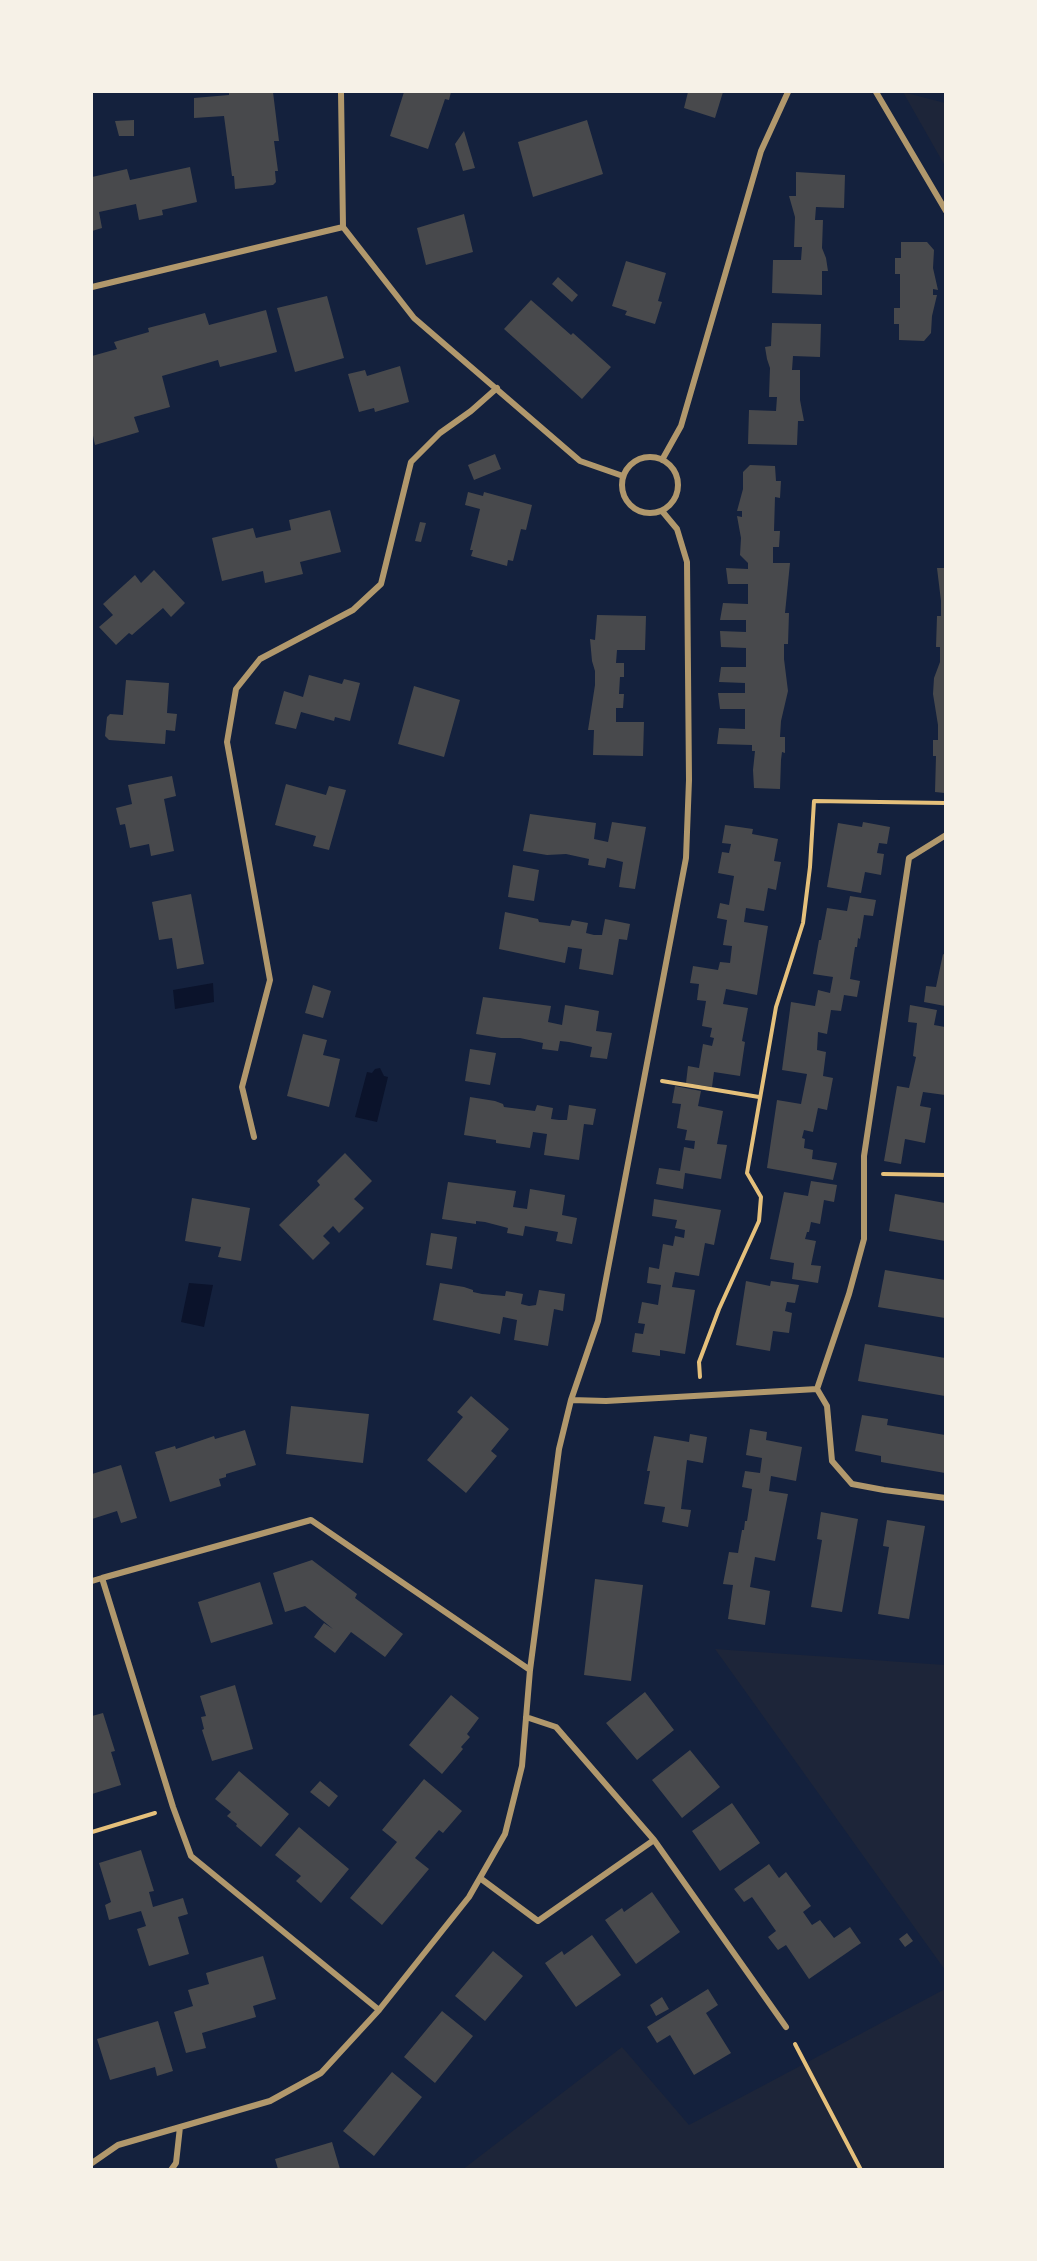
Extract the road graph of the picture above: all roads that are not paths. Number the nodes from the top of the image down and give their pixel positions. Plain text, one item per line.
1 (341, 92) edge
2 (788, 92) edge
3 (876, 92) edge
4 (945, 211) edge
5 (343, 226) junction
6 (92, 286) edge
7 (497, 387) junction
8 (662, 460) junction
9 (623, 476) junction
10 (662, 511) junction
11 (945, 835) edge
12 (254, 1137) dead end
13 (817, 1389) junction
14 (571, 1400) junction
15 (945, 1498) edge
16 (102, 1578) junction
17 (92, 1581) edge
18 (530, 1670) junction
19 (526, 1717) junction
20 (654, 1840) junction
21 (480, 1878) junction
22 (379, 2010) junction
23 (786, 2028) road end
24 (180, 2127) junction
25 (92, 2163) edge
26 (171, 2169) edge

1 - 5 street
2 - 8 street
3 - 4 street
5 - 6 street
5 - 7 street
7 - 9 street
7 - 12 street
8 - 9 street
8 - 10 street
9 - 10 street
10 - 14 street
11 - 13 street
13 - 14 street
13 - 15 street
14 - 18 street
16 - 17 street
16 - 18 street
16 - 22 street
18 - 19 street
19 - 20 street
19 - 21 street
20 - 21 street
20 - 23 street
21 - 22 street
22 - 24 street
24 - 25 street
24 - 26 street

